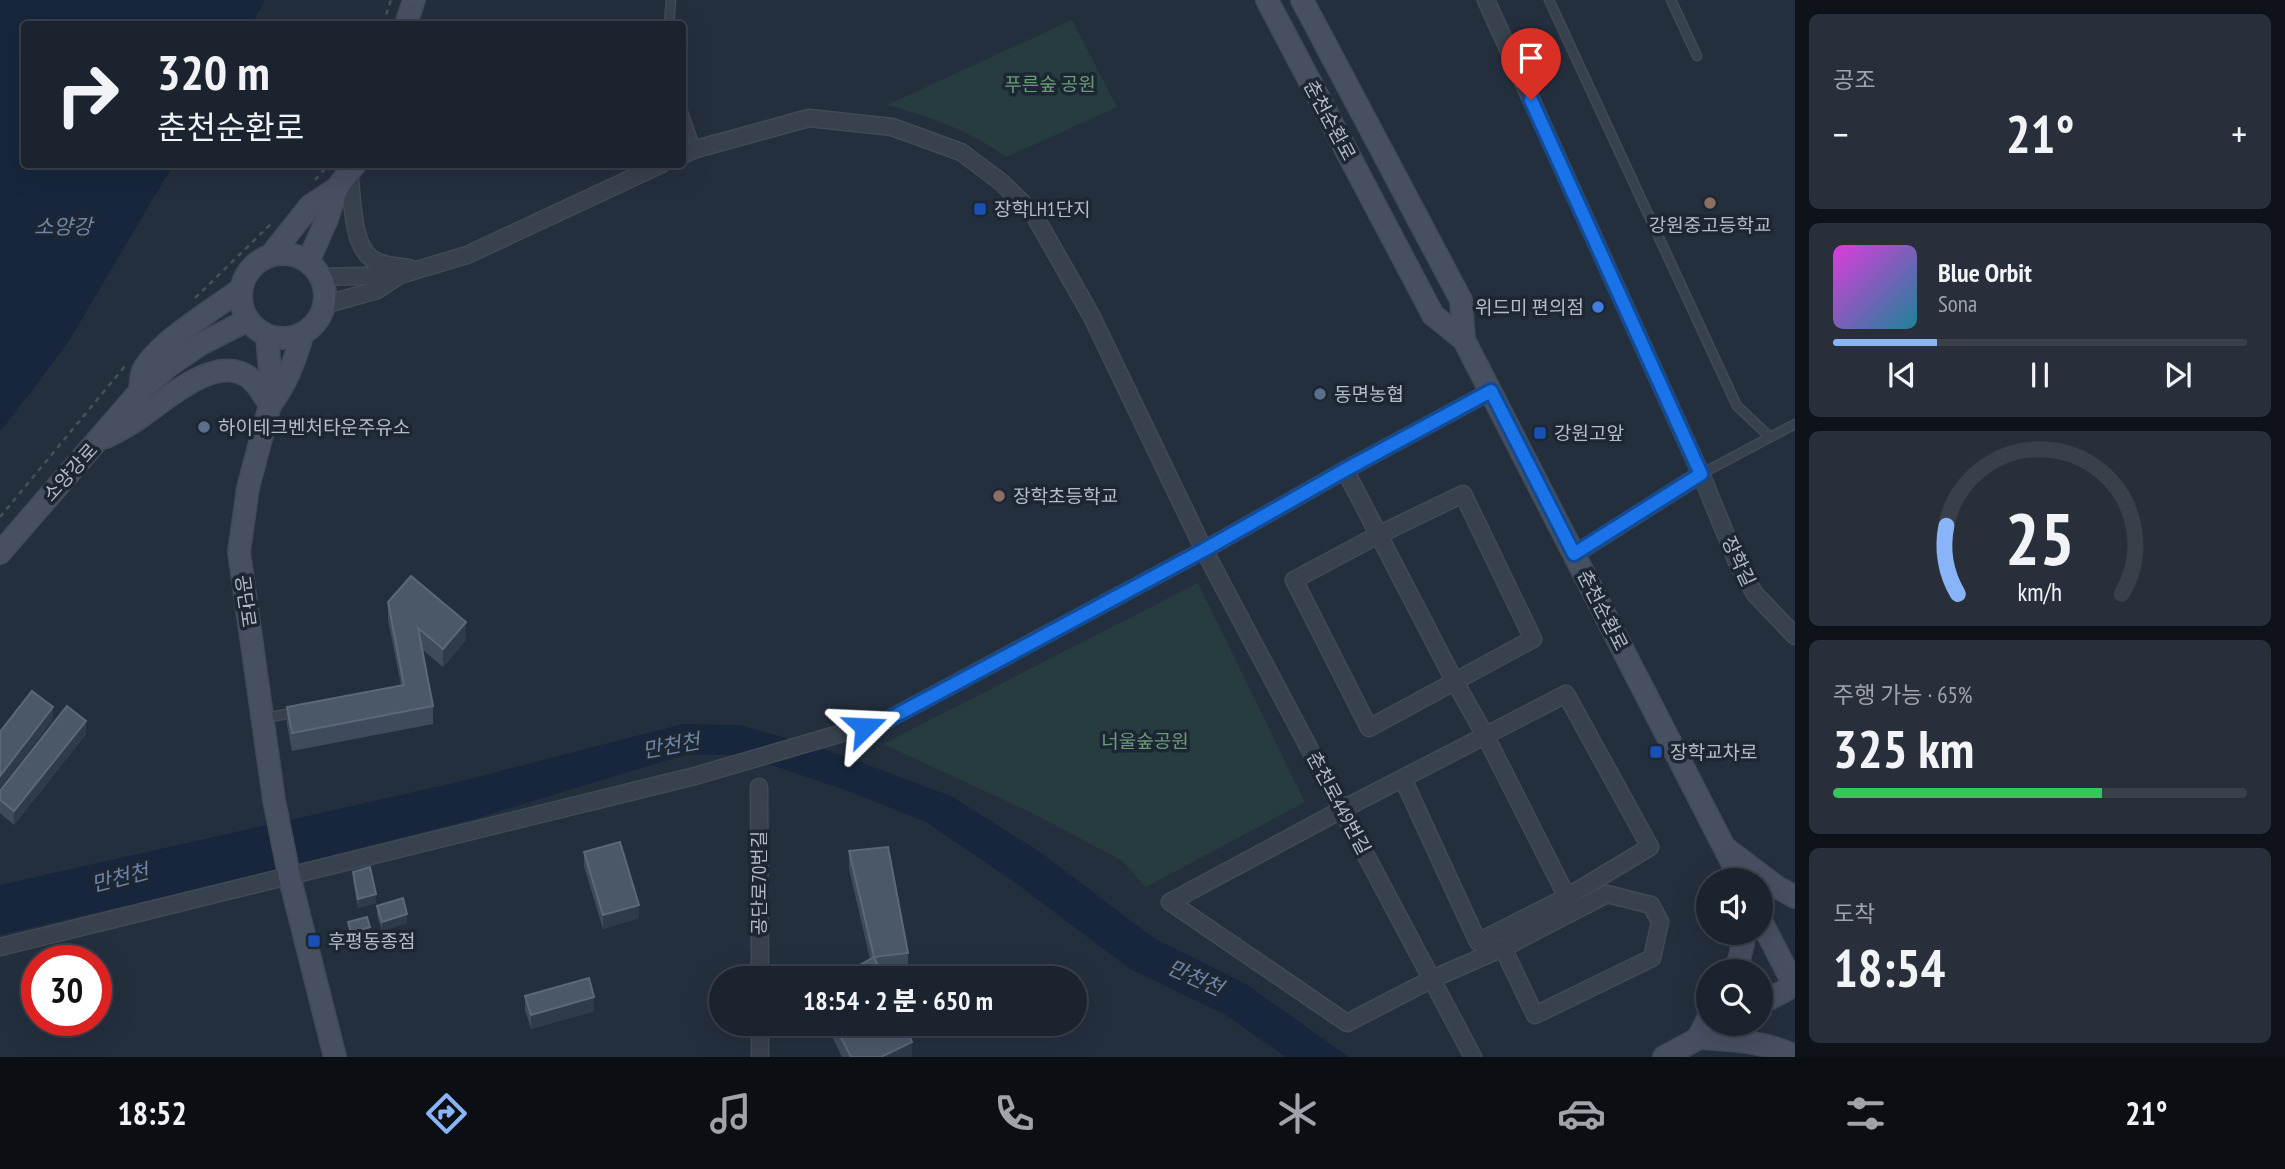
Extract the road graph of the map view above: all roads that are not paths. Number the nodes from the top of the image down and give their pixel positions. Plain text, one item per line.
1 (414, 0) edge
2 (671, 0) edge
3 (1267, 0) edge
4 (1302, 0) edge
5 (1486, 0) edge
6 (1549, 0) edge
7 (1671, 0) edge
8 (406, 21) edge
9 (669, 21) edge
10 (1697, 56) dead end
11 (686, 134) edge
12 (689, 152) edge
13 (653, 168) edge
14 (347, 175) edge
15 (271, 255) junction
16 (314, 269) junction
17 (418, 269) junction
18 (400, 275) junction
19 (240, 289) junction
20 (324, 304) junction
21 (248, 320) junction
22 (303, 333) junction
23 (267, 336) junction
24 (1464, 340) junction
25 (140, 391) junction
26 (1491, 391) junction
27 (270, 405) junction
28 (1795, 425) edge
29 (1769, 436) junction
30 (99, 440) junction
31 (1345, 470) junction
32 (1701, 474) junction
33 (1378, 535) junction
34 (1204, 550) junction
35 (0, 553) edge
36 (1574, 554) junction
37 (1795, 636) edge
38 (1455, 682) junction
39 (303, 710) edge
40 (262, 718) junction
41 (1485, 735) junction
42 (1403, 779) junction
43 (759, 787) dead end
44 (1343, 809) junction
45 (1724, 847) junction
46 (1727, 868) edge
47 (1735, 868) edge
48 (289, 872) junction
49 (1567, 897) junction
50 (1795, 897) edge
51 (1773, 944) edge
52 (0, 947) edge
53 (1503, 948) junction
54 (760, 966) edge
55 (1432, 979) junction
56 (1795, 986) edge
57 (1773, 997) edge
58 (760, 1036) edge
59 (1702, 1036) edge
60 (1698, 1038) junction
61 (1795, 1056) edge
62 (335, 1057) edge
63 (760, 1057) edge
64 (1473, 1057) edge
65 (1664, 1057) edge

1 - 8 street
2 - 9 lane
3 - 24 street, 춘천순환로
4 - 24 street, 춘천순환로
5 - 32 street, 장학길
6 - 29 lane
7 - 10 lane
11 - 12 lane
12 - 34 street, 춘천로449번길
13 - 17 street
14 - 15 street
14 - 16 street
14 - 17 street
15 - 16 street
15 - 19 street
16 - 18 street
16 - 20 street
17 - 18 street
18 - 20 street
19 - 21 street
19 - 25 street, 소양강로
20 - 22 street
21 - 23 street
21 - 25 street, 소양강로
22 - 23 street
22 - 27 street, 공단로
23 - 27 street, 공단로
24 - 26 street, 춘천순환로
25 - 30 street, 소양강로
26 - 31 street
26 - 36 street, 춘천순환로
27 - 30 street
27 - 40 street, 공단로
28 - 29 lane
29 - 32 lane
30 - 35 street, 소양강로
31 - 33 street
31 - 34 street
32 - 36 street
32 - 37 street, 장학길
33 - 38 street
33 - 38 street
33 - 38 street
34 - 44 street, 춘천로449번길
34 - 48 street
36 - 45 street, 춘천순환로
38 - 41 street
39 - 40 lane
40 - 48 street, 공단로
41 - 42 street
41 - 49 street
41 - 49 street
42 - 44 street
42 - 49 street
43 - 54 street, 공단로70번길
44 - 55 street, 춘천로449번길
44 - 55 street
45 - 46 street
45 - 47 street, 춘천순환로
45 - 50 street
48 - 52 street
48 - 62 street
51 - 56 street
53 - 53 street
53 - 55 street
55 - 64 street, 춘천로449번길
56 - 57 street
58 - 63 street
59 - 60 street
60 - 61 street
60 - 65 street

